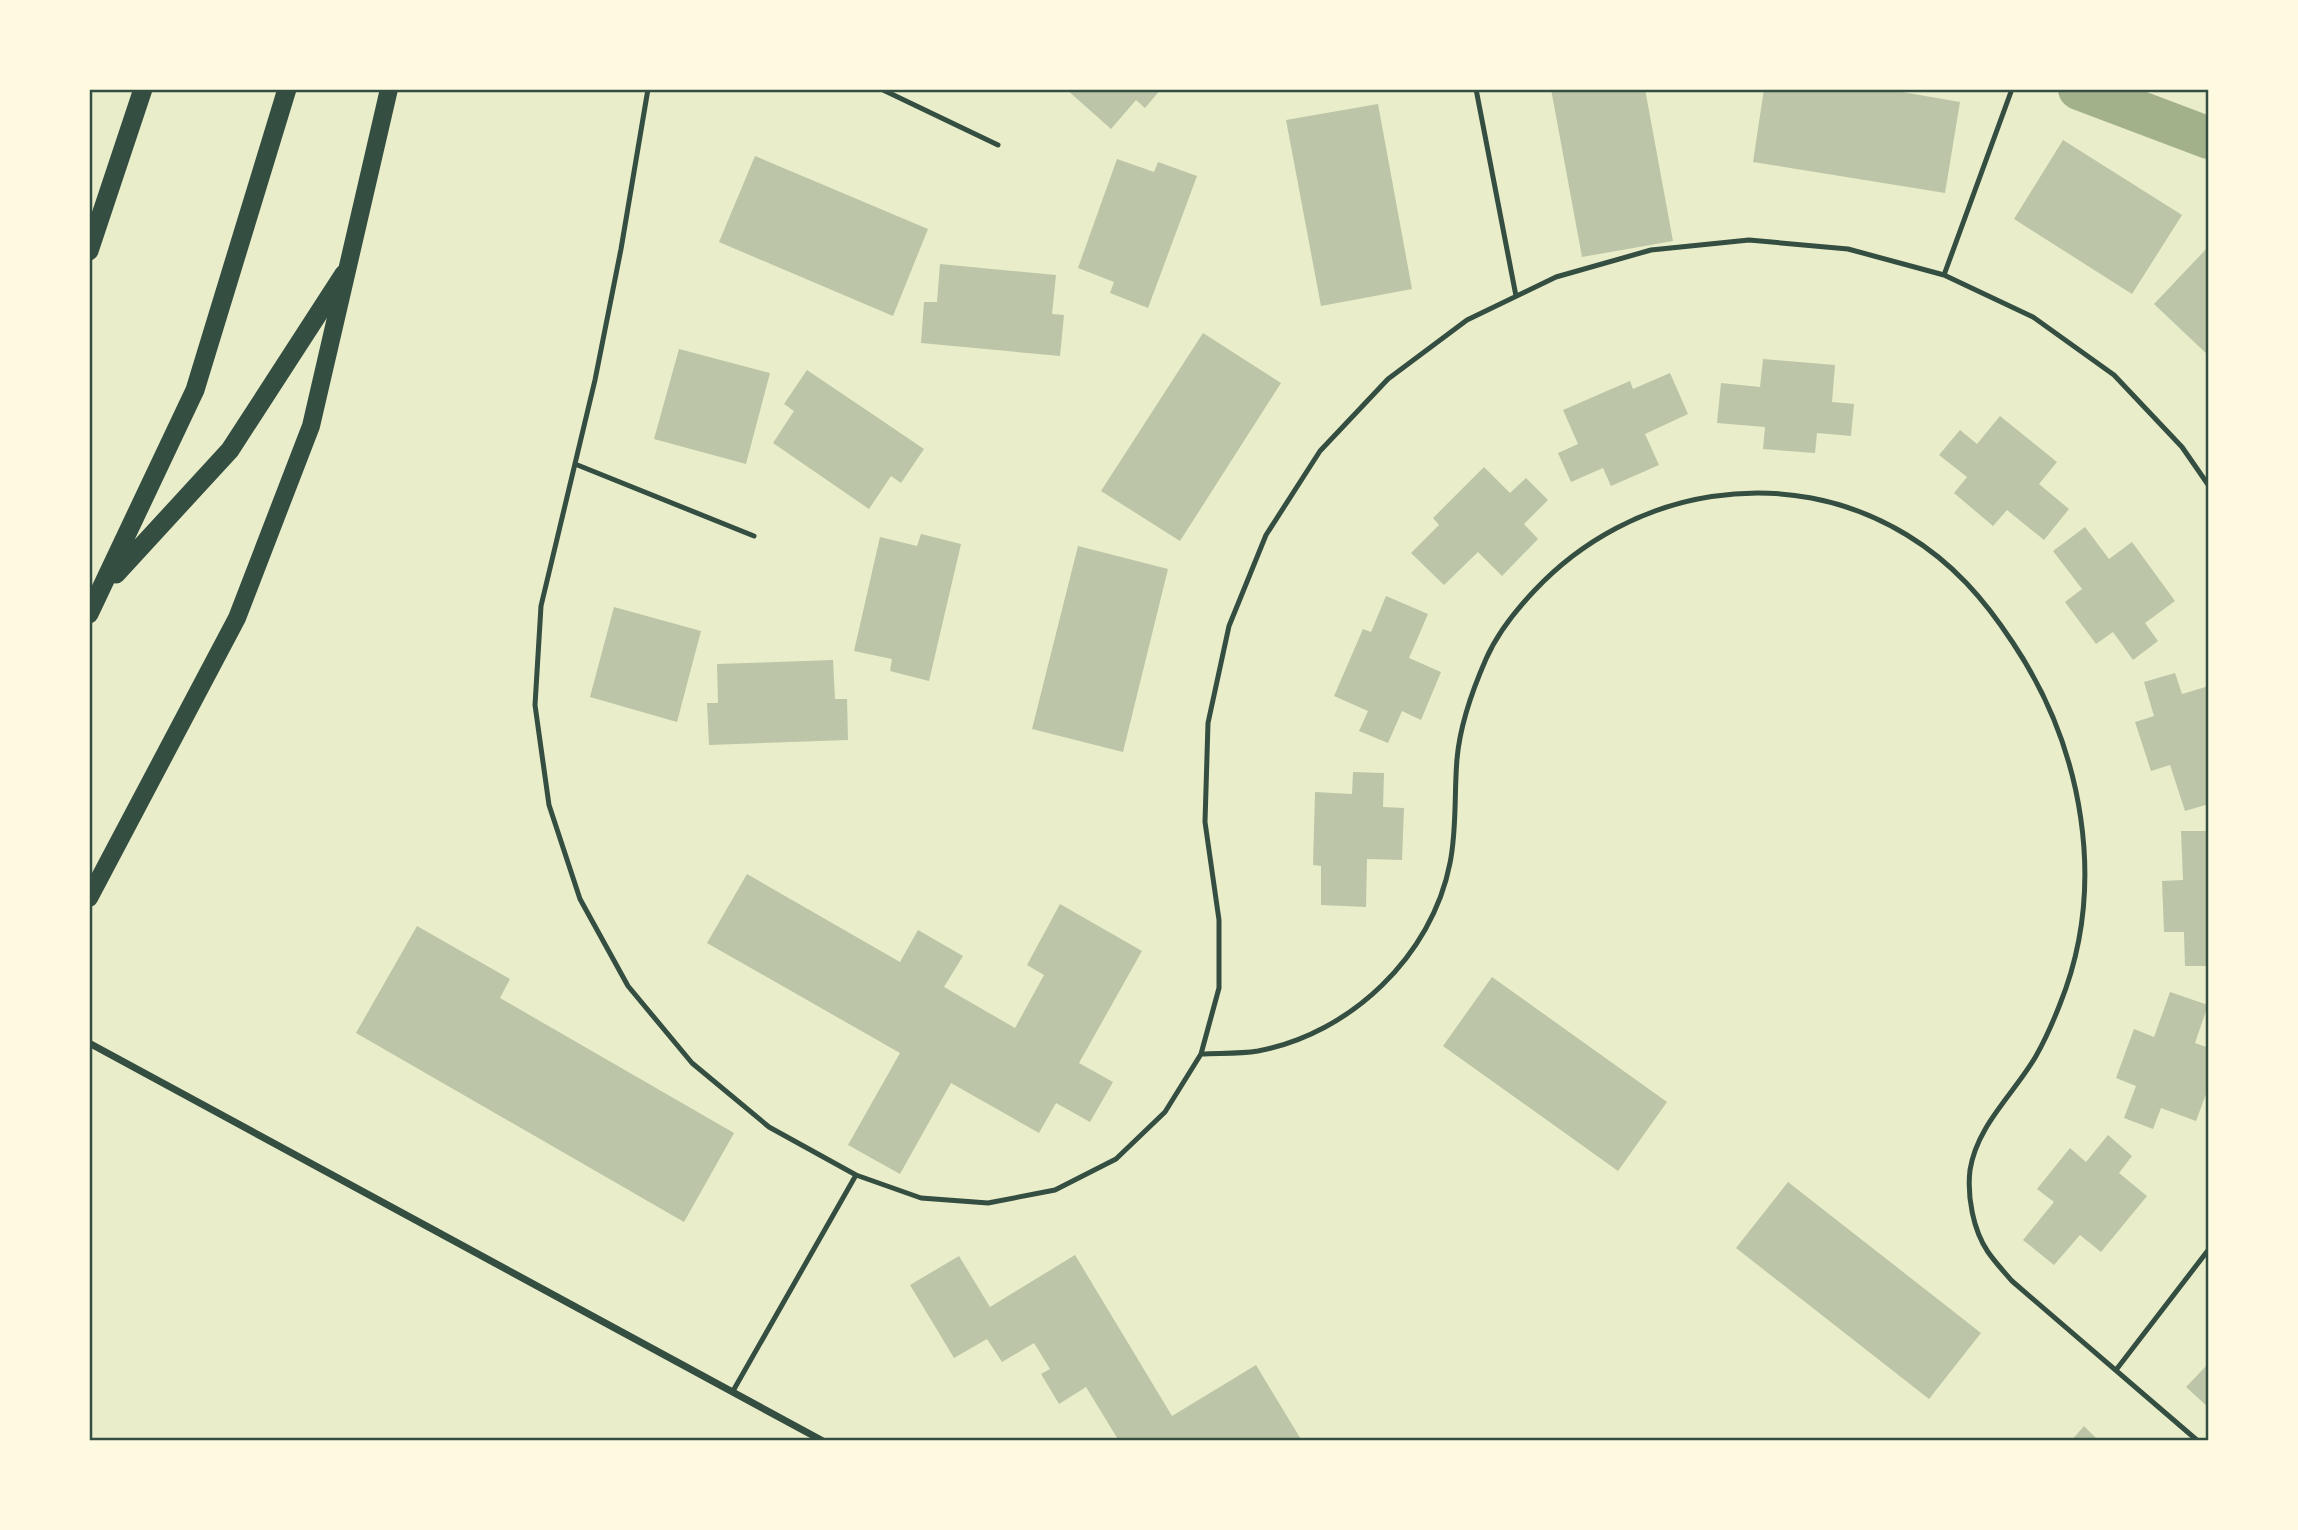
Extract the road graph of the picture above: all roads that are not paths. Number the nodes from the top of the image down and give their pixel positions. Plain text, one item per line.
1 (143, 89) edge
2 (287, 89) edge
3 (389, 89) edge
4 (648, 89) edge
5 (881, 89) edge
6 (1476, 89) edge
7 (2012, 89) edge
8 (998, 145) dead end
9 (89, 251) edge
10 (344, 274) junction
11 (1944, 275) junction
12 (1516, 296) junction
13 (575, 464) junction
14 (2209, 486) edge
15 (754, 536) dead end
16 (104, 588) junction
17 (89, 614) edge
18 (89, 898) edge
19 (89, 1043) edge
20 (1201, 1054) junction
21 (856, 1175) junction
22 (2209, 1249) edge
23 (2116, 1370) junction
24 (733, 1391) junction
25 (823, 1441) edge
26 (2198, 1441) edge

1 - 9 highway
2 - 16 highway
3 - 10 main road
4 - 13 lane
5 - 8 lane
6 - 12 lane
7 - 11 lane
10 - 16 highway
10 - 18 main road
11 - 12 lane
11 - 14 lane
12 - 20 lane
13 - 15 lane
13 - 21 lane
16 - 17 highway
19 - 24 street
20 - 21 lane
20 - 23 lane
21 - 24 lane
22 - 23 lane
23 - 26 lane
24 - 25 street

